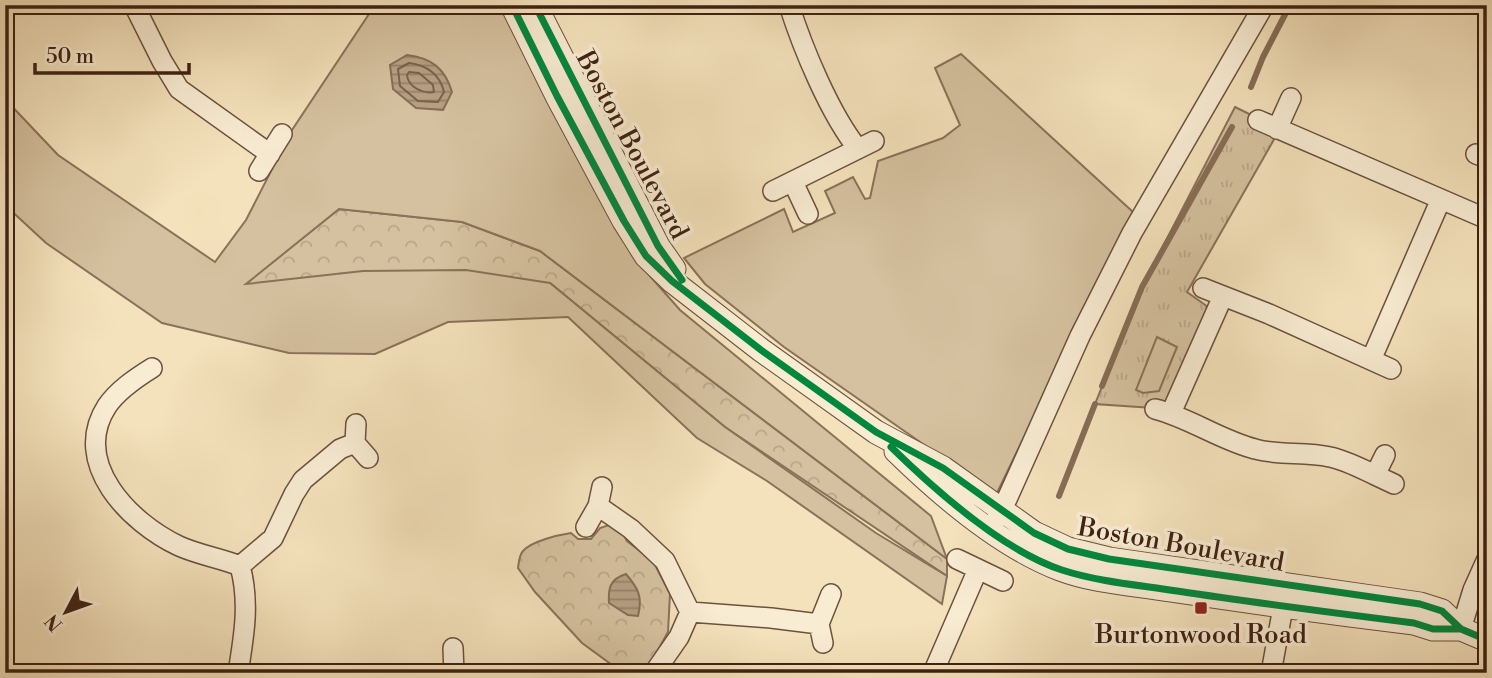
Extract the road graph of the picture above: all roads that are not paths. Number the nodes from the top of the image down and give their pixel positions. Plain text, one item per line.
1 (134, 5) edge
2 (512, 5) edge
3 (535, 5) edge
4 (789, 5) edge
5 (1264, 5) edge
6 (1291, 98) dead end
7 (1258, 120) dead end
8 (1277, 128) junction
9 (282, 134) dead end
10 (270, 154) junction
11 (259, 171) dead end
12 (793, 182) junction
13 (773, 191) dead end
14 (1441, 200) junction
15 (808, 214) dead end
16 (1487, 219) edge
17 (1203, 288) dead end
18 (1223, 296) junction
19 (697, 302) junction
20 (1371, 360) junction
21 (154, 367) dead end
22 (1391, 369) dead end
23 (1385, 455) dead end
24 (368, 458) dead end
25 (1375, 475) junction
26 (1394, 484) dead end
27 (996, 520) junction
28 (586, 527) dead end
29 (1487, 558) edge
30 (957, 559) dead end
31 (240, 566) junction
32 (978, 569) junction
33 (1003, 581) dead end
34 (1287, 584) junction
35 (831, 594) dead end
36 (1284, 607) junction
37 (690, 611) junction
38 (1461, 629) junction
39 (1487, 640) edge
40 (453, 648) dead end
41 (238, 673) edge
42 (454, 673) edge
43 (654, 673) edge
44 (933, 673) edge
45 (1271, 673) edge

1 - 10 street
2 - 19 street, Boston Boulevard
3 - 19 street, Boston Boulevard
4 - 12 street
5 - 27 street
6 - 8 street
7 - 8 street
8 - 14 street
9 - 10 street
10 - 11 street
12 - 13 street
12 - 15 street
14 - 16 street
14 - 20 street
17 - 18 street
18 - 20 street
18 - 25 street
19 - 27 street, Boston Boulevard
20 - 22 street
21 - 31 street
23 - 25 street
24 - 31 street
25 - 26 street
27 - 34 street, Boston Boulevard
27 - 36 street, Boston Boulevard
28 - 37 street
29 - 38 street
30 - 32 street
31 - 41 street
32 - 33 street
32 - 44 street
34 - 36 street
34 - 38 street, Boston Boulevard
35 - 37 street
36 - 38 street, Boston Boulevard
36 - 45 street
37 - 43 street
38 - 39 street, Boston Boulevard
40 - 42 street

